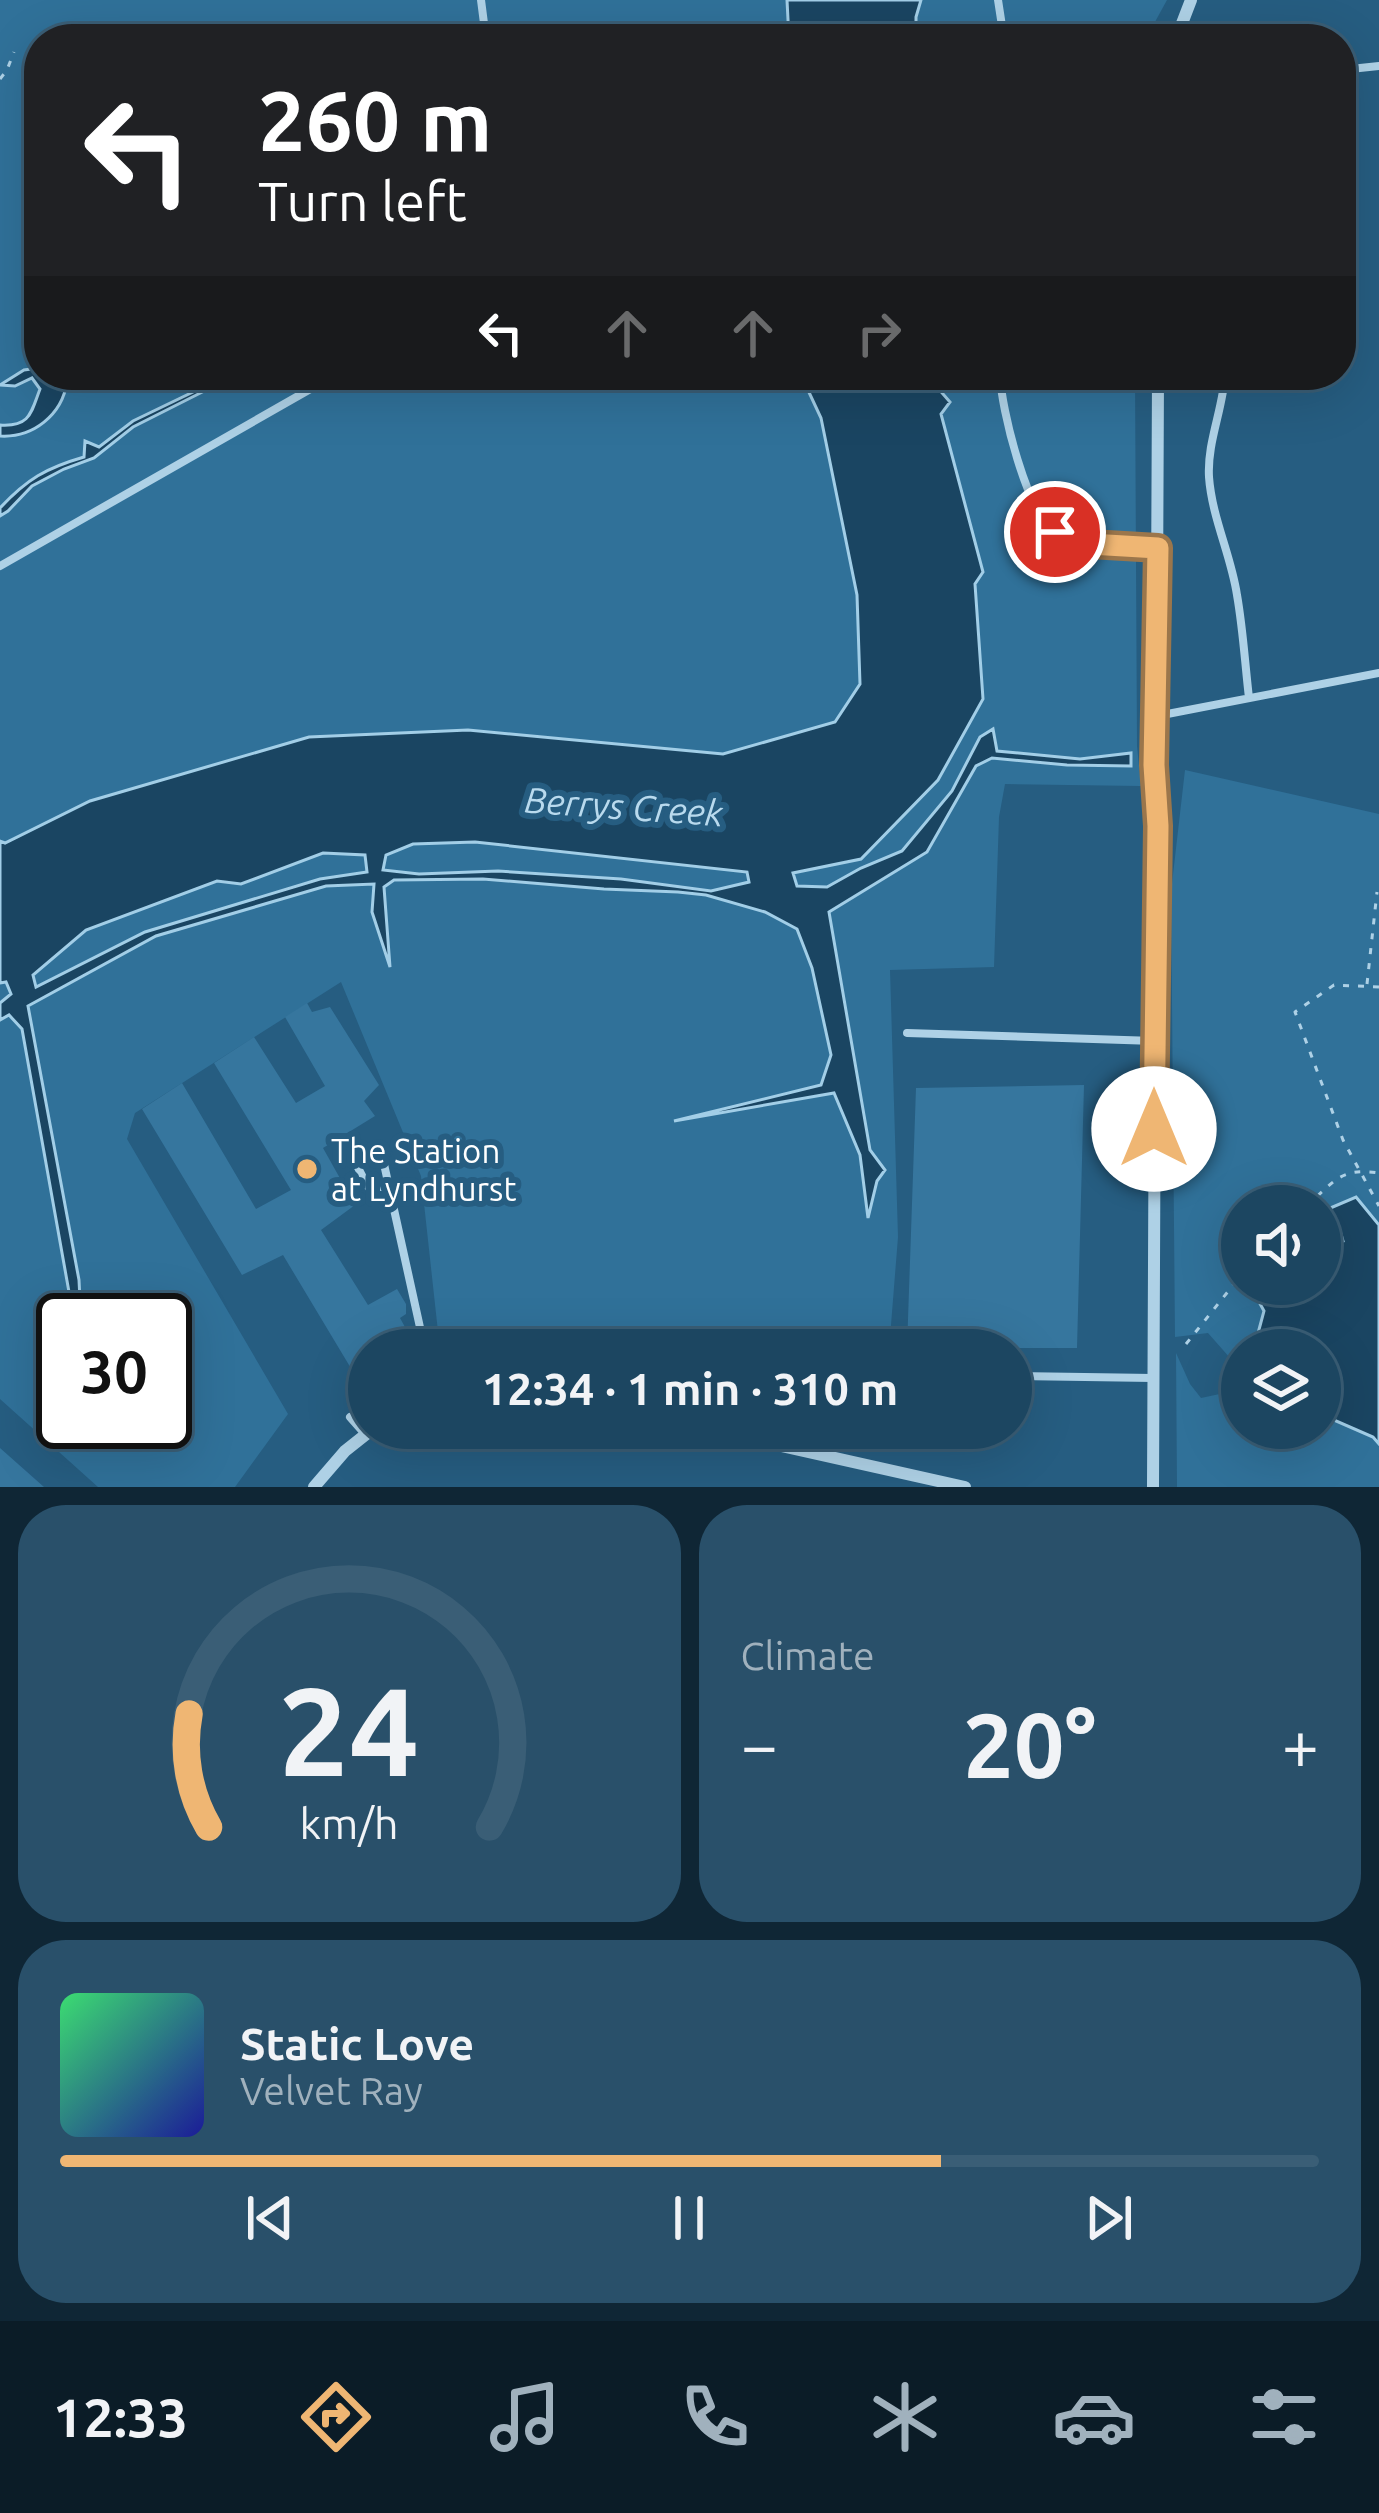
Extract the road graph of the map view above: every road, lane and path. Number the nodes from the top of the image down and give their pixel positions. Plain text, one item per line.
1 (14, 52) dead end
2 (0, 79) edge
3 (309, 390) edge
4 (1000, 390) edge
5 (1158, 390) edge
6 (1224, 390) edge
7 (1158, 548) junction
8 (0, 566) edge
9 (1379, 673) edge
10 (1249, 698) junction
11 (1155, 716) junction
12 (1377, 892) edge
13 (1367, 986) junction
14 (1379, 987) edge
15 (907, 1034) dead end
16 (1155, 1041) junction
17 (1357, 1170) junction
18 (1379, 1173) edge
19 (1331, 1185) edge
20 (389, 1187) junction
21 (1379, 1206) edge
22 (1221, 1300) edge
23 (420, 1329) edge
24 (1186, 1344) dead end
25 (1032, 1376) edge
26 (1153, 1378) junction
27 (348, 1448) edge
28 (795, 1449) edge
29 (903, 1473) junction
30 (955, 1486) edge
31 (314, 1487) edge
32 (890, 1487) edge
33 (1153, 1487) edge

1 - 2 path
3 - 8 lane
4 - 7 lane
5 - 7 street
6 - 10 lane
7 - 11 street
9 - 10 lane
10 - 11 lane
11 - 16 street
12 - 13 path
13 - 14 path
13 - 17 path
15 - 16 lane
16 - 26 street
17 - 18 path
17 - 19 path
17 - 21 path
20 - 20 lane
20 - 23 lane
22 - 24 path
25 - 26 lane
26 - 33 street
27 - 31 street
28 - 29 street
29 - 30 street
29 - 32 lane

